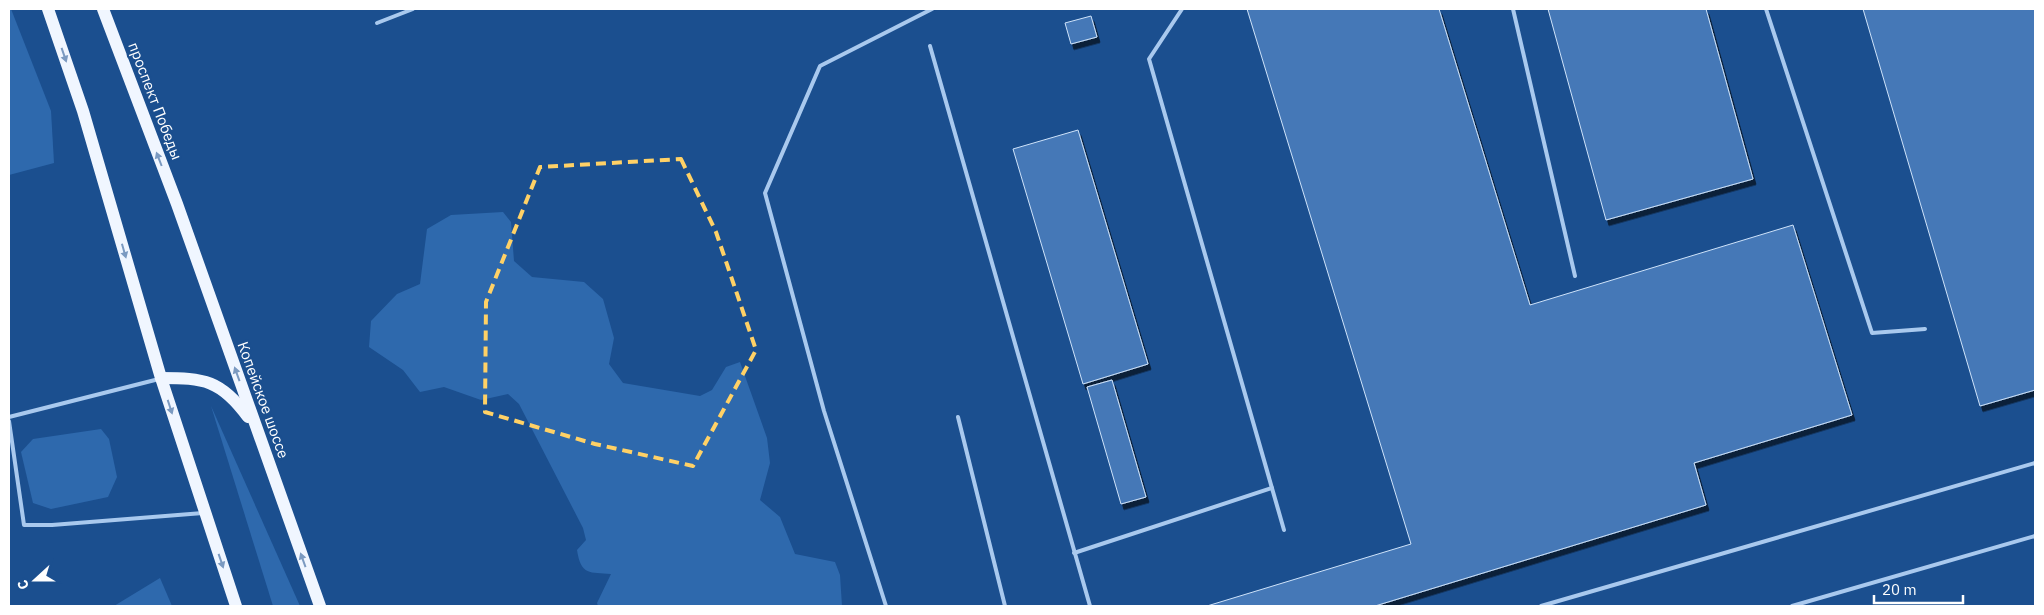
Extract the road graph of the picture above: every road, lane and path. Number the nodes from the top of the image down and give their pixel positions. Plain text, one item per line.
1 (48, 9) edge
2 (103, 9) edge
3 (413, 9) edge
4 (932, 9) edge
5 (1182, 9) edge
6 (1514, 9) edge
7 (1766, 9) edge
8 (377, 23) dead end
9 (930, 46) dead end
10 (176, 204) joint
11 (1575, 276) dead end
12 (1925, 329) dead end
13 (161, 378) junction
14 (958, 417) dead end
15 (9, 419) edge
16 (256, 429) junction
17 (2035, 463) edge
18 (1272, 488) junction
19 (205, 512) junction
20 (1284, 530) dead end
21 (2035, 536) edge
22 (1074, 553) junction
23 (236, 606) edge
24 (320, 606) edge
25 (886, 606) edge
26 (1005, 606) edge
27 (1090, 606) edge
28 (1541, 606) edge
29 (1792, 606) edge

1 -> 13 main road
10 -> 2 main road, проспект Победы
3 - 8 lane
4 - 25 lane
5 - 18 lane
6 - 11 lane
7 - 12 lane
9 - 22 lane
16 -> 10 main road, Копейское шоссе
13 - 15 lane
13 - 16 main road
13 -> 19 main road
14 - 26 lane
15 - 19 lane
24 -> 16 main road, Копейское шоссе
17 - 28 lane
18 - 20 lane
18 - 22 lane
19 -> 23 main road
21 - 29 lane
22 - 27 lane

